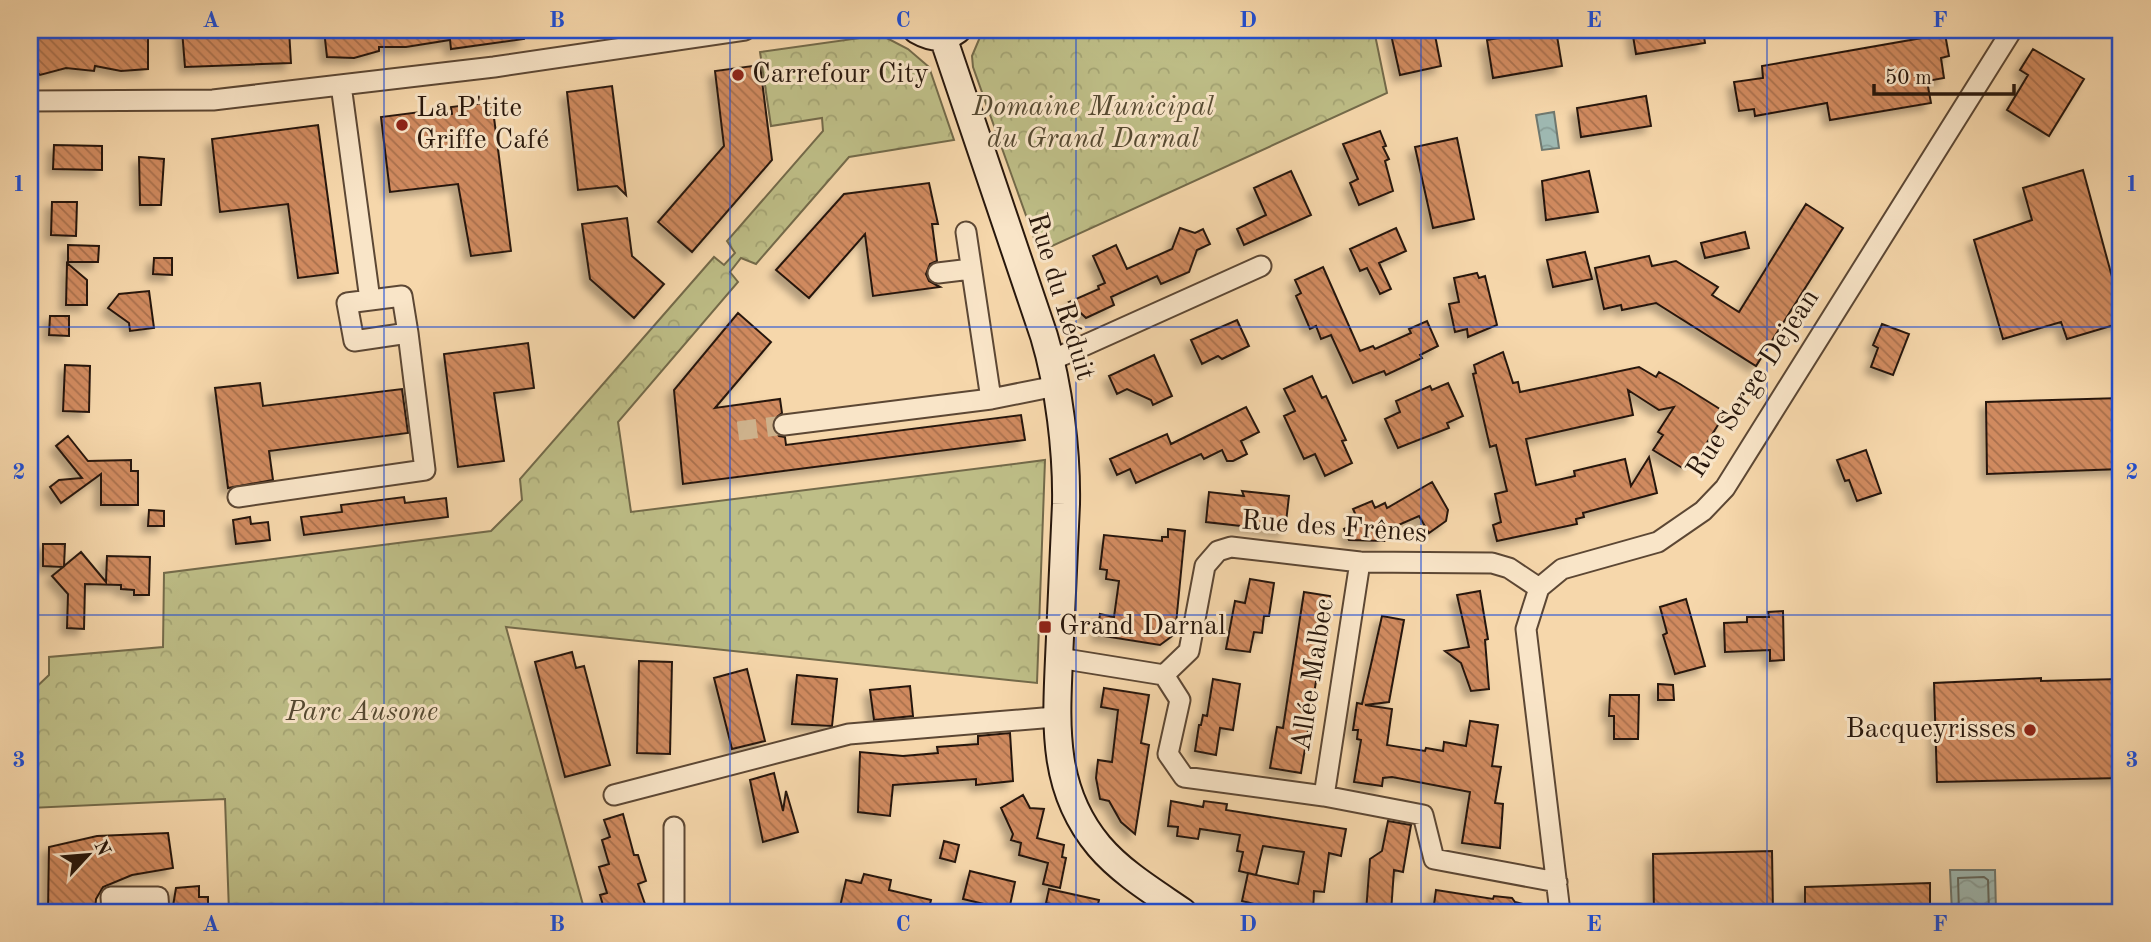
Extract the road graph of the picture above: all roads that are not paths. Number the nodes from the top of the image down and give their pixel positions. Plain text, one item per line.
1 (745, 30) edge
2 (917, 30) edge
3 (2012, 30) edge
4 (950, 33) edge
5 (341, 85) junction
6 (30, 101) edge
7 (965, 232) dead end
8 (1261, 266) dead end
9 (971, 269) junction
10 (938, 273) dead end
11 (370, 300) junction
12 (408, 333) junction
13 (1054, 373) junction
14 (991, 399) junction
15 (784, 425) tunnel mouth
16 (238, 497) dead end
17 (1360, 562) junction
18 (1539, 588) junction
19 (1059, 658) junction
20 (1164, 675) junction
21 (1055, 717) junction
22 (614, 795) dead end
23 (1324, 796) junction
24 (674, 827) dead end
25 (1557, 882) junction
26 (112, 912) edge
27 (159, 912) edge
28 (674, 912) edge
29 (1182, 912) edge
30 (1560, 912) edge

1 - 5 street
2 - 4 street
3 - 18 street, Rue Serge Dejean
4 - 13 street, Rue du Réduit
5 - 6 street
5 - 11 street
7 - 9 street
8 - 13 street
9 - 10 street
9 - 14 street
11 - 12 street
11 - 12 street
12 - 16 street
13 - 14 street
13 - 19 street, Rue du Réduit
14 - 15 street
17 - 18 street, Rue des Frênes
17 - 20 street, Rue des Frênes
17 - 23 street, Allée Malbec
18 - 25 street
19 - 20 street
19 - 21 street, Rue du Réduit
20 - 23 street
21 - 22 street
21 - 29 street, Rue du Réduit
23 - 25 street
24 - 28 street
25 - 30 street
26 - 27 street

